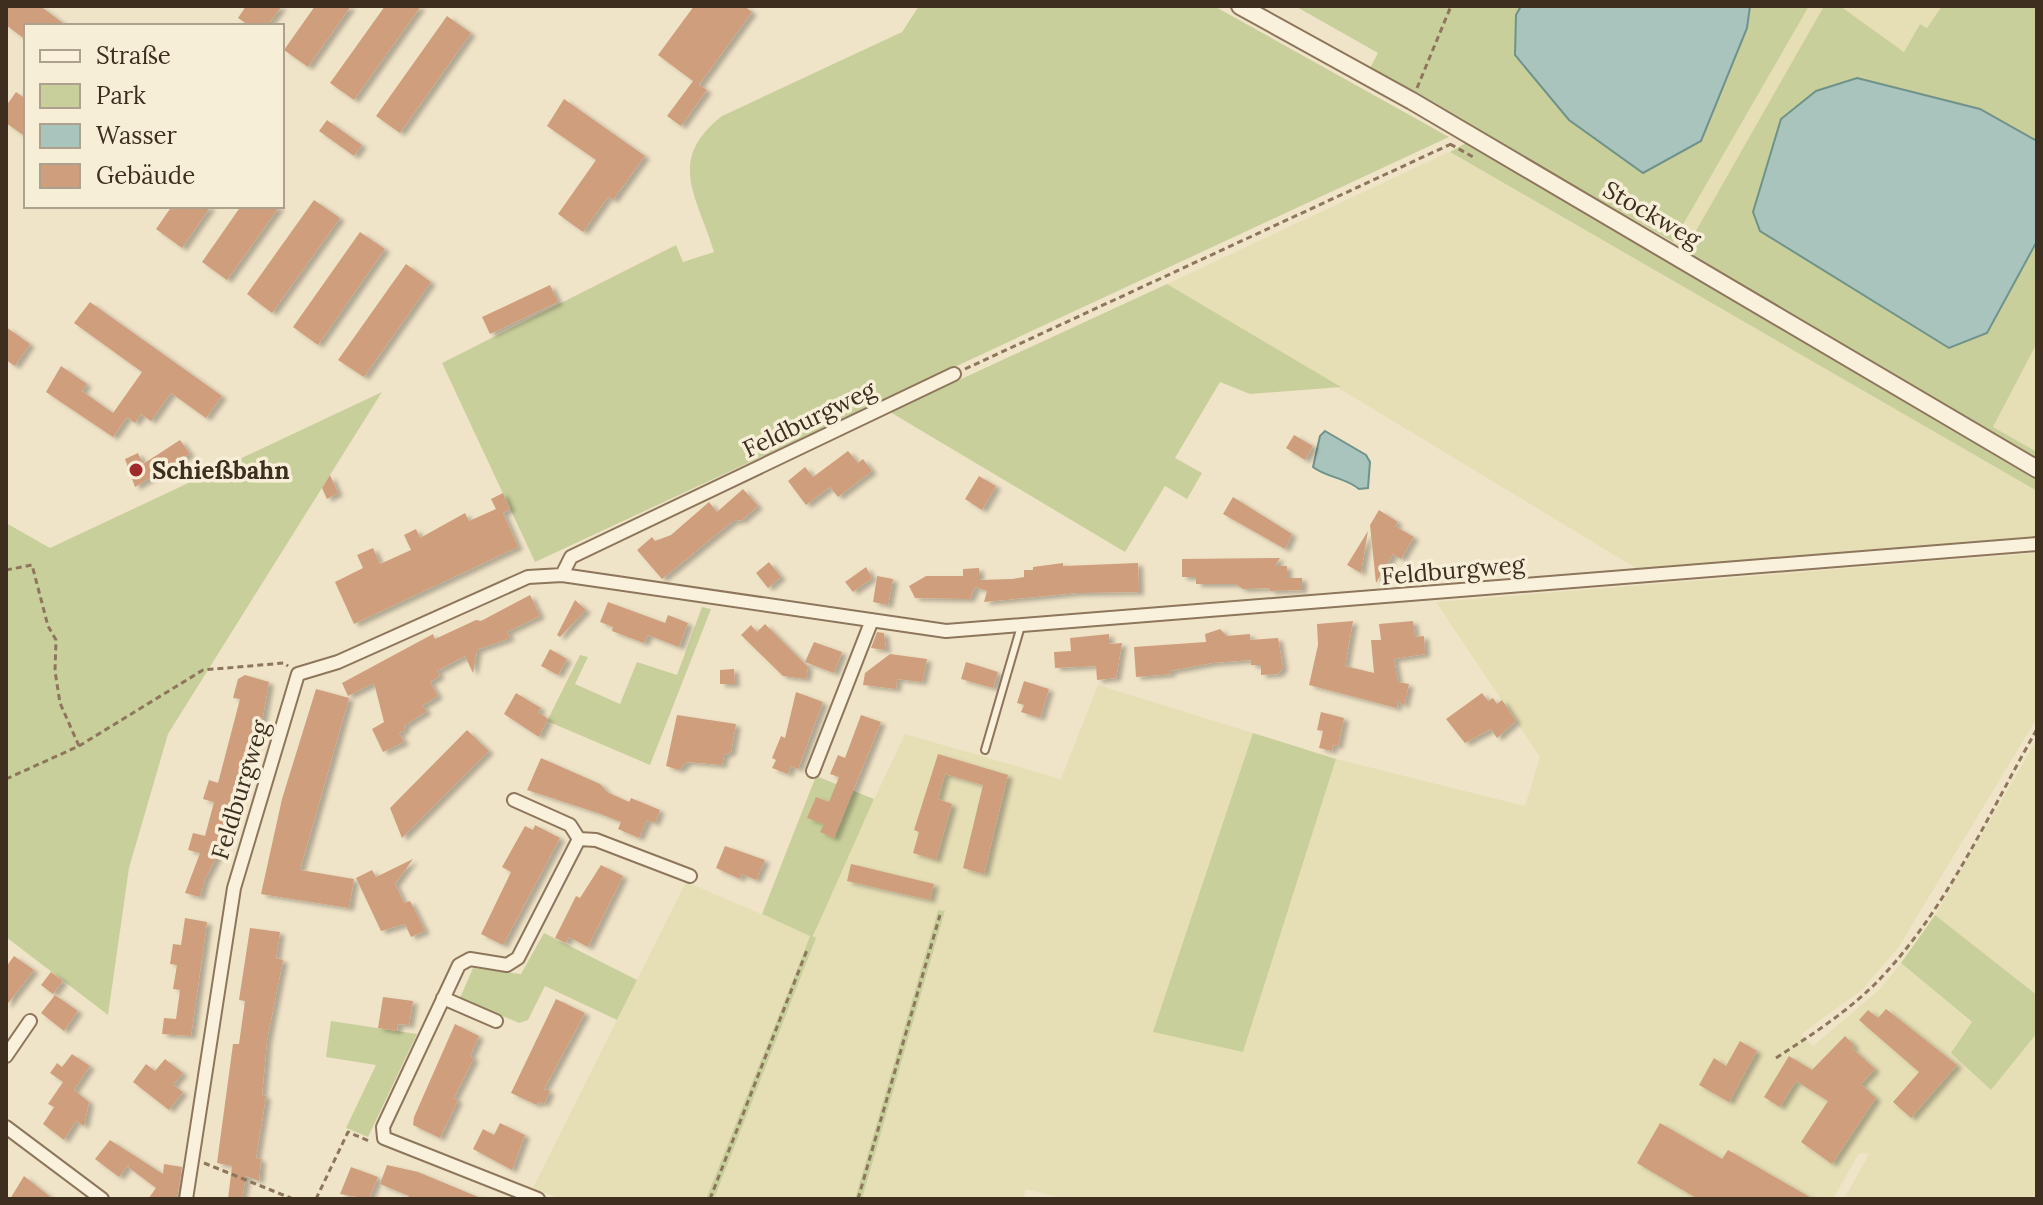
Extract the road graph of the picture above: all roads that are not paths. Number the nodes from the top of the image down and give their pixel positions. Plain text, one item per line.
1 (1240, 6) edge
2 (954, 374) road end
3 (2037, 469) edge
4 (2037, 544) edge
5 (562, 575) junction
6 (872, 620) junction
7 (1021, 626) junction
8 (985, 750) dead end
9 (813, 771) dead end
10 (514, 800) dead end
11 (579, 839) junction
12 (690, 876) dead end
13 (443, 998) junction
14 (30, 1021) dead end
15 (496, 1021) dead end
16 (6, 1056) edge
17 (6, 1127) edge
18 (102, 1199) edge
19 (186, 1199) edge
20 (538, 1199) edge

1 - 3 street, Stockweg
2 - 5 street, Feldburgweg
4 - 7 street, Feldburgweg
5 - 6 street, Feldburgweg
5 - 19 street, Feldburgweg
6 - 7 street, Feldburgweg
6 - 9 street
7 - 8 lane
10 - 11 street
11 - 12 street
11 - 13 street
13 - 15 street
13 - 20 street
14 - 16 street
17 - 18 street

